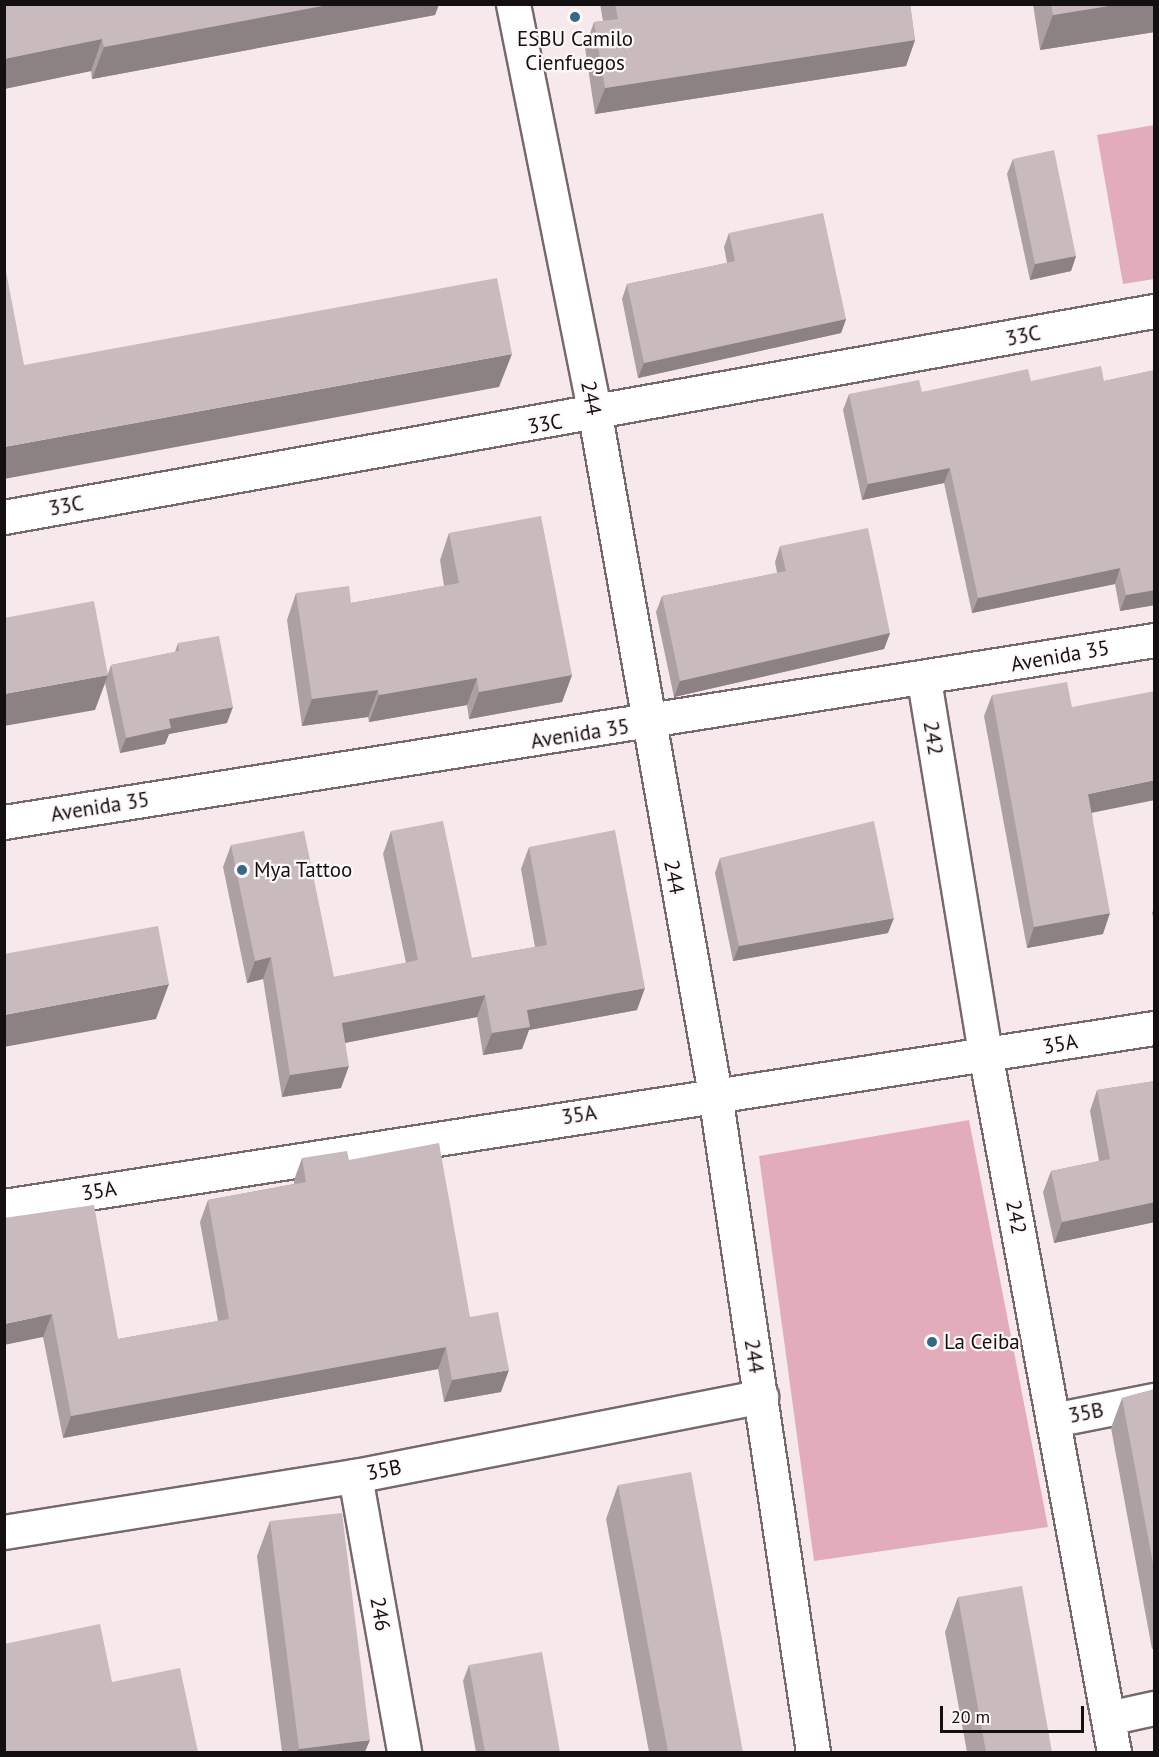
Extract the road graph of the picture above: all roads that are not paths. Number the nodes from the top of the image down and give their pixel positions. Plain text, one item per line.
1 (513, 4) edge
2 (1155, 311) edge
3 (595, 415) junction
4 (4, 517) edge
5 (1155, 640) edge
6 (924, 680) junction
7 (646, 724) junction
8 (4, 822) edge
9 (1155, 1028) edge
10 (986, 1058) junction
11 (715, 1094) junction
12 (4, 1206) edge
13 (761, 1396) junction
14 (1155, 1400) edge
15 (1053, 1420) junction
16 (355, 1476) junction
17 (4, 1532) edge
18 (1155, 1708) edge
19 (1108, 1718) junction
20 (404, 1752) edge
21 (813, 1752) edge
22 (1114, 1752) edge

1 - 3 street, 244
2 - 3 street, 33C
3 - 4 street, 33C
3 - 7 street, 244
5 - 6 street, Avenida 35
6 - 7 street, Avenida 35
6 - 10 street, 242
7 - 8 street, Avenida 35
7 - 11 street, 244
9 - 10 street, 35A
10 - 11 street, 35A
10 - 15 street, 242
11 - 12 street, 35A
11 - 13 street, 244
13 - 16 street, 35B
13 - 21 street, 244
14 - 15 street, 35B
15 - 19 street, 242
16 - 17 street, 35B
16 - 20 street, 246
18 - 19 street
19 - 22 street, 242

